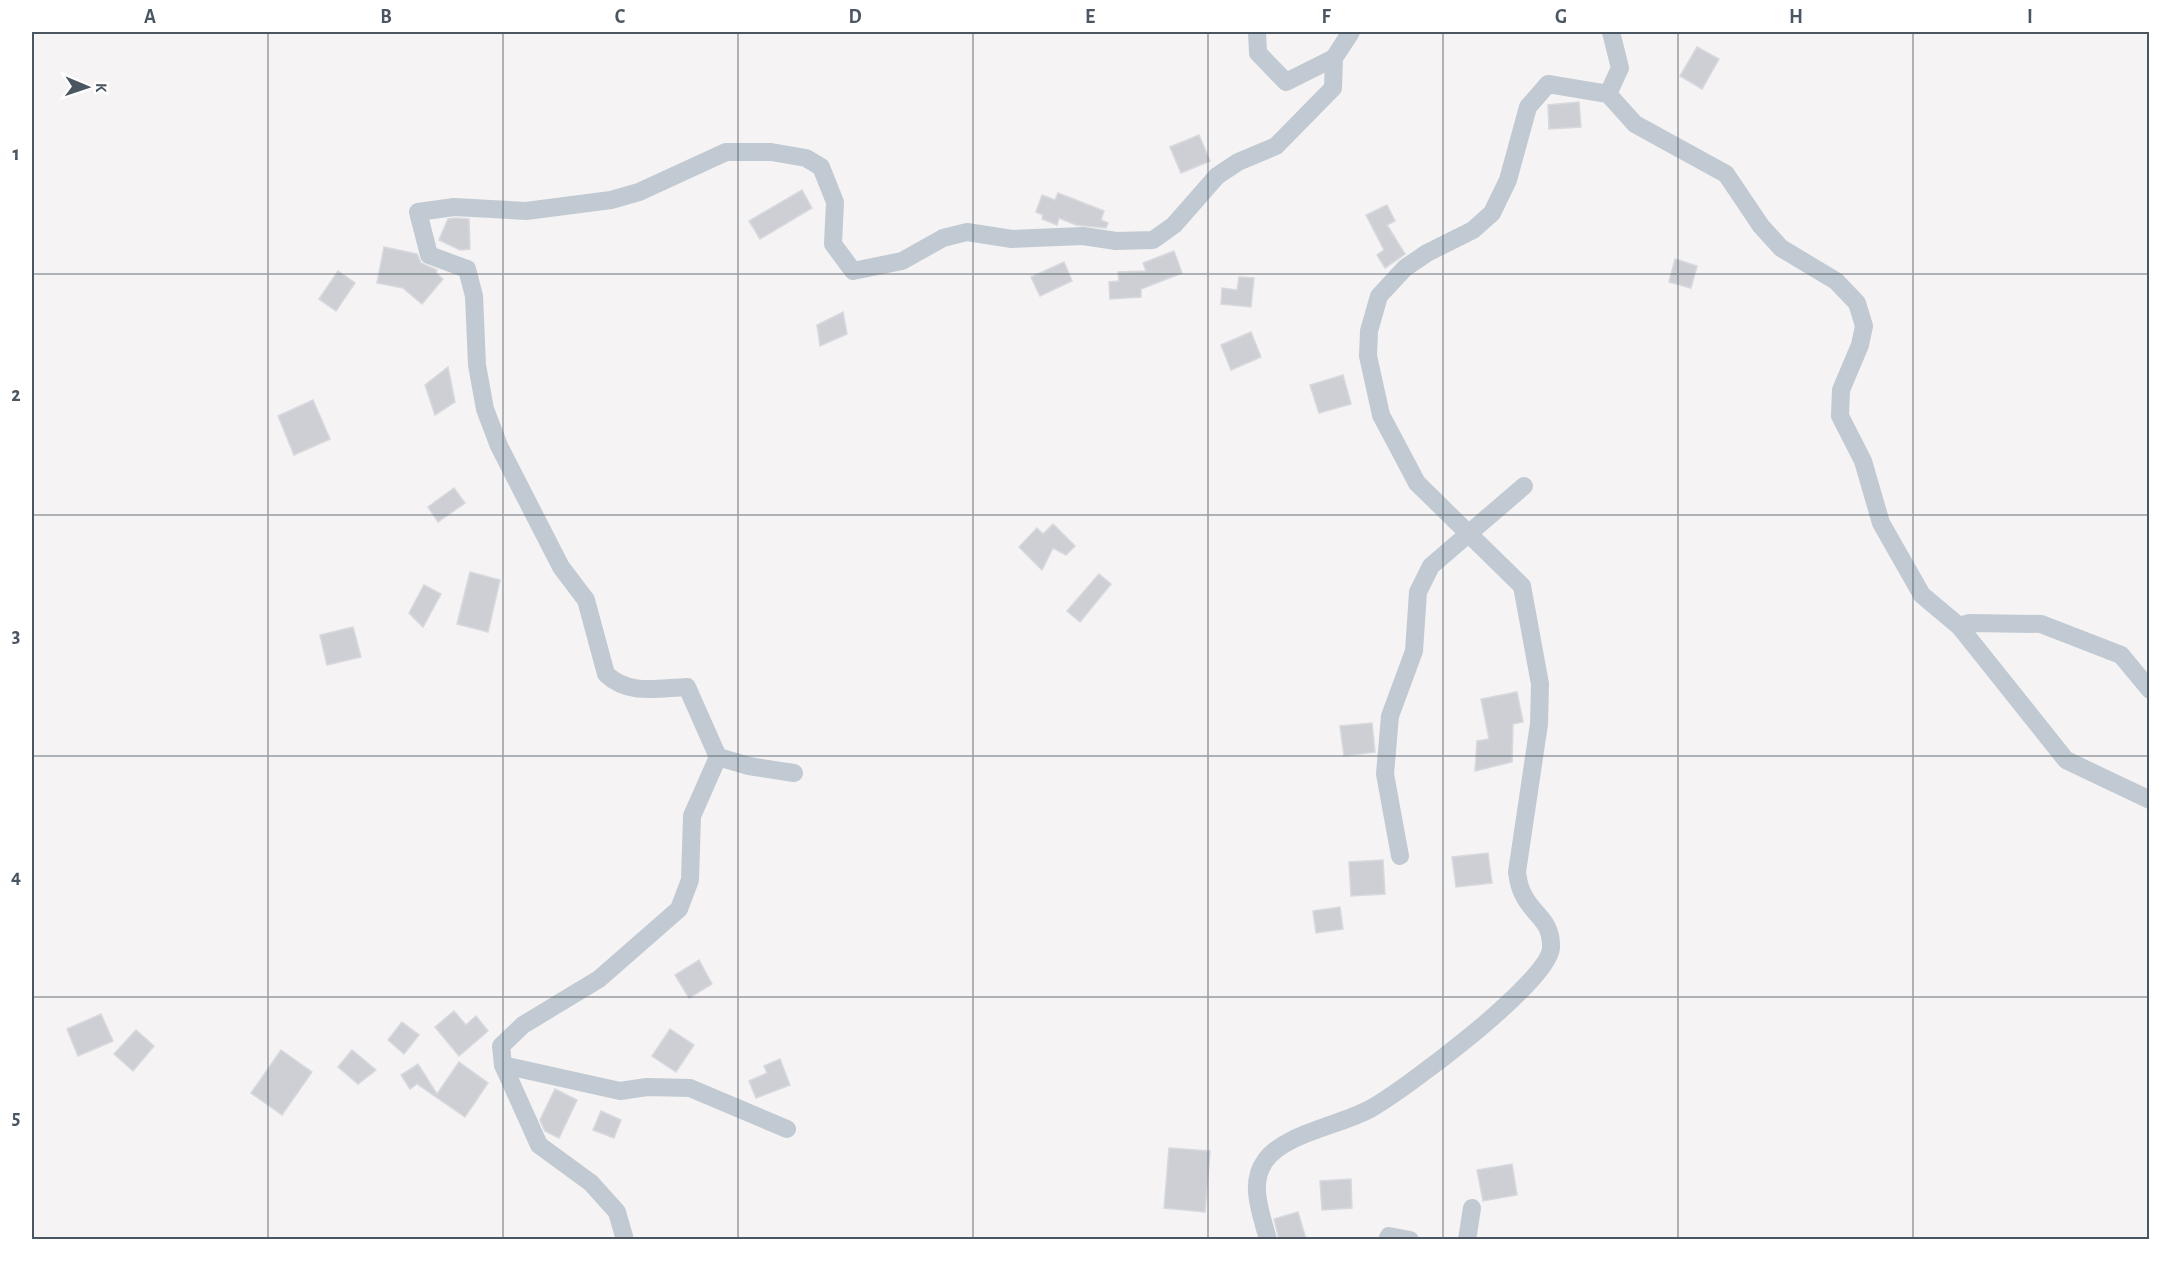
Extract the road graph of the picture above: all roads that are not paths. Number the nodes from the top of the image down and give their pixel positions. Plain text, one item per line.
1 (1257, 32) edge
2 (1351, 32) edge
3 (1611, 32) edge
4 (1334, 58) junction
5 (1608, 94) junction
6 (1524, 486) dead end
7 (1468, 533) junction
8 (1959, 626) junction
9 (2150, 690) edge
10 (718, 757) junction
11 (794, 773) dead end
12 (2150, 800) edge
13 (1400, 856) dead end
14 (503, 1065) junction
15 (786, 1129) dead end
16 (1472, 1208) dead end
17 (625, 1239) edge
18 (1268, 1239) edge
19 (1387, 1239) edge
20 (1410, 1239) edge
21 (1467, 1239) edge

1 - 4 street
2 - 4 street
3 - 5 street
4 - 10 street
5 - 7 street
5 - 8 street
6 - 7 street
7 - 13 street
7 - 18 street
8 - 9 street
8 - 12 street
10 - 11 street
10 - 14 street
14 - 15 street
14 - 17 street
16 - 21 street
19 - 20 street

